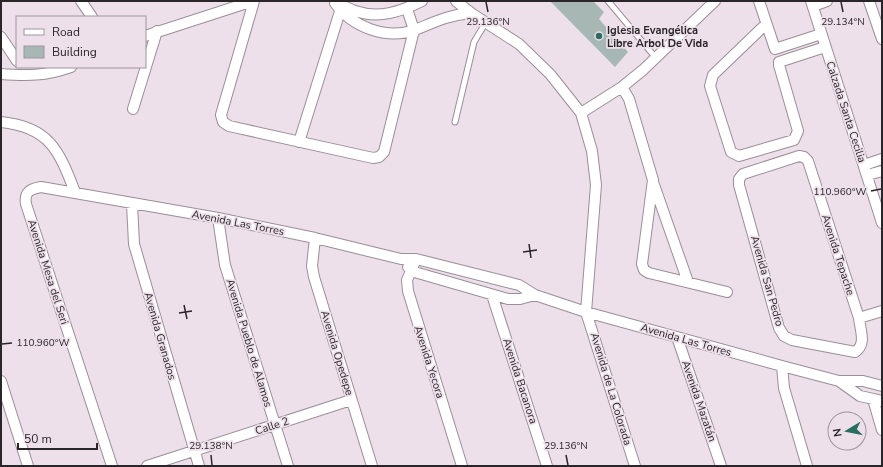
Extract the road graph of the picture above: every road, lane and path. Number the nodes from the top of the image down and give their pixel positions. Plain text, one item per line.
1 (81, 1) edge
2 (253, 1) edge
3 (422, 1) edge
4 (456, 1) edge
5 (608, 1) edge
6 (715, 1) edge
7 (759, 1) edge
8 (827, 1) edge
9 (869, 1) edge
10 (812, 4) edge
11 (337, 5) edge
12 (407, 9) junction
13 (471, 13) junction
14 (91, 16) edge
15 (486, 22) junction
16 (766, 24) junction
17 (414, 30) junction
18 (157, 31) junction
19 (821, 34) junction
20 (146, 36) edge
21 (1, 37) edge
22 (882, 39) edge
23 (825, 47) junction
24 (656, 58) junction
25 (16, 60) edge
26 (146, 67) edge
27 (22, 68) edge
28 (68, 68) edge
29 (146, 68) edge
30 (1, 74) edge
31 (27, 76) junction
32 (622, 87) junction
33 (133, 109) dead end
34 (581, 113) junction
35 (1, 122) edge
36 (455, 122) dead end
37 (299, 142) junction
38 (882, 159) edge
39 (864, 165) junction
40 (882, 171) edge
41 (867, 175) junction
42 (739, 179) joint
43 (653, 180) junction
44 (27, 192) joint
45 (75, 192) junction
46 (132, 204) junction
47 (218, 218) junction
48 (882, 223) edge
49 (316, 238) junction
50 (416, 258) junction
51 (401, 259) junction
52 (411, 271) junction
53 (688, 282) junction
54 (727, 292) dead end
55 (492, 295) junction
56 (535, 295) junction
57 (882, 311) edge
58 (586, 312) junction
59 (858, 318) junction
60 (677, 337) junction
61 (855, 352) joint
62 (782, 366) junction
63 (1, 381) edge
64 (839, 381) junction
65 (882, 386) edge
66 (351, 400) junction
67 (878, 400) edge
68 (275, 426) junction
69 (882, 430) edge
70 (194, 451) junction
71 (28, 466) edge
72 (112, 466) edge
73 (147, 466) edge
74 (198, 466) edge
75 (288, 466) edge
76 (372, 466) edge
77 (462, 466) edge
78 (547, 466) edge
79 (635, 466) edge
80 (720, 466) edge
81 (807, 466) edge

1 - 14 street
2 - 18 street
2 - 37 street
3 - 12 street
4 - 13 street
5 - 24 lane
6 - 24 street
7 - 16 street
8 - 10 street
9 - 22 street
10 - 19 street, Calzada Santa Cecilia
11 - 12 street
11 - 17 street
11 - 37 street
12 - 17 street
13 - 15 street
13 - 17 street
15 - 34 street
15 - 36 lane
16 - 19 street
16 - 23 street
17 - 37 street
18 - 20 street
18 - 26 street
19 - 23 street, Calzada Santa Cecilia
21 - 25 street
23 - 39 street, Calzada Santa Cecilia
24 - 32 street
27 - 31 street
28 - 31 street
29 - 33 street
30 - 31 street
32 - 34 street
32 - 43 street
34 - 58 street
35 - 45 street
38 - 39 street
39 - 41 street, Calzada Santa Cecilia
40 - 41 street
41 - 48 street, Calzada Santa Cecilia
42 - 59 street, Avenida Tepache
42 - 61 street, Avenida San Pedro
43 - 53 street
43 - 53 street
44 - 45 street, Avenida Las Torres
44 - 72 street, Avenida Mesa del Seri
45 - 46 street, Avenida Las Torres
46 - 47 street, Avenida Las Torres
46 - 70 street, Avenida Granados
47 - 49 street, Avenida Las Torres
47 - 68 street, Avenida Pueblo de Alamos
49 - 51 street, Avenida Las Torres
49 - 66 street, Avenida Opedepe
50 - 51 street, Avenida Las Torres
50 - 52 street, Avenida Yecora
50 - 56 street, Avenida Las Torres
51 - 52 street
52 - 55 street
52 - 77 street, Avenida Yecora
53 - 54 street
55 - 56 street
55 - 78 street, Avenida Bacanora
56 - 58 street, Avenida Las Torres
57 - 59 street
58 - 60 street, Avenida Las Torres
58 - 79 street, Avenida de La Colorada
59 - 61 street, Avenida Tepache
60 - 62 street, Avenida Las Torres
60 - 80 street, Avenida Mazatán
62 - 64 street, Avenida Las Torres
62 - 81 street
63 - 71 street
64 - 65 street, Avenida Las Torres
64 - 67 street, Avenida Las Torres
66 - 68 street, Calle 2
66 - 76 street, Avenida Opedepe
67 - 69 street
68 - 70 street, Calle 2
68 - 75 street, Avenida Pueblo de Alamos
70 - 73 street, Calle 2
70 - 74 street, Avenida Granados

